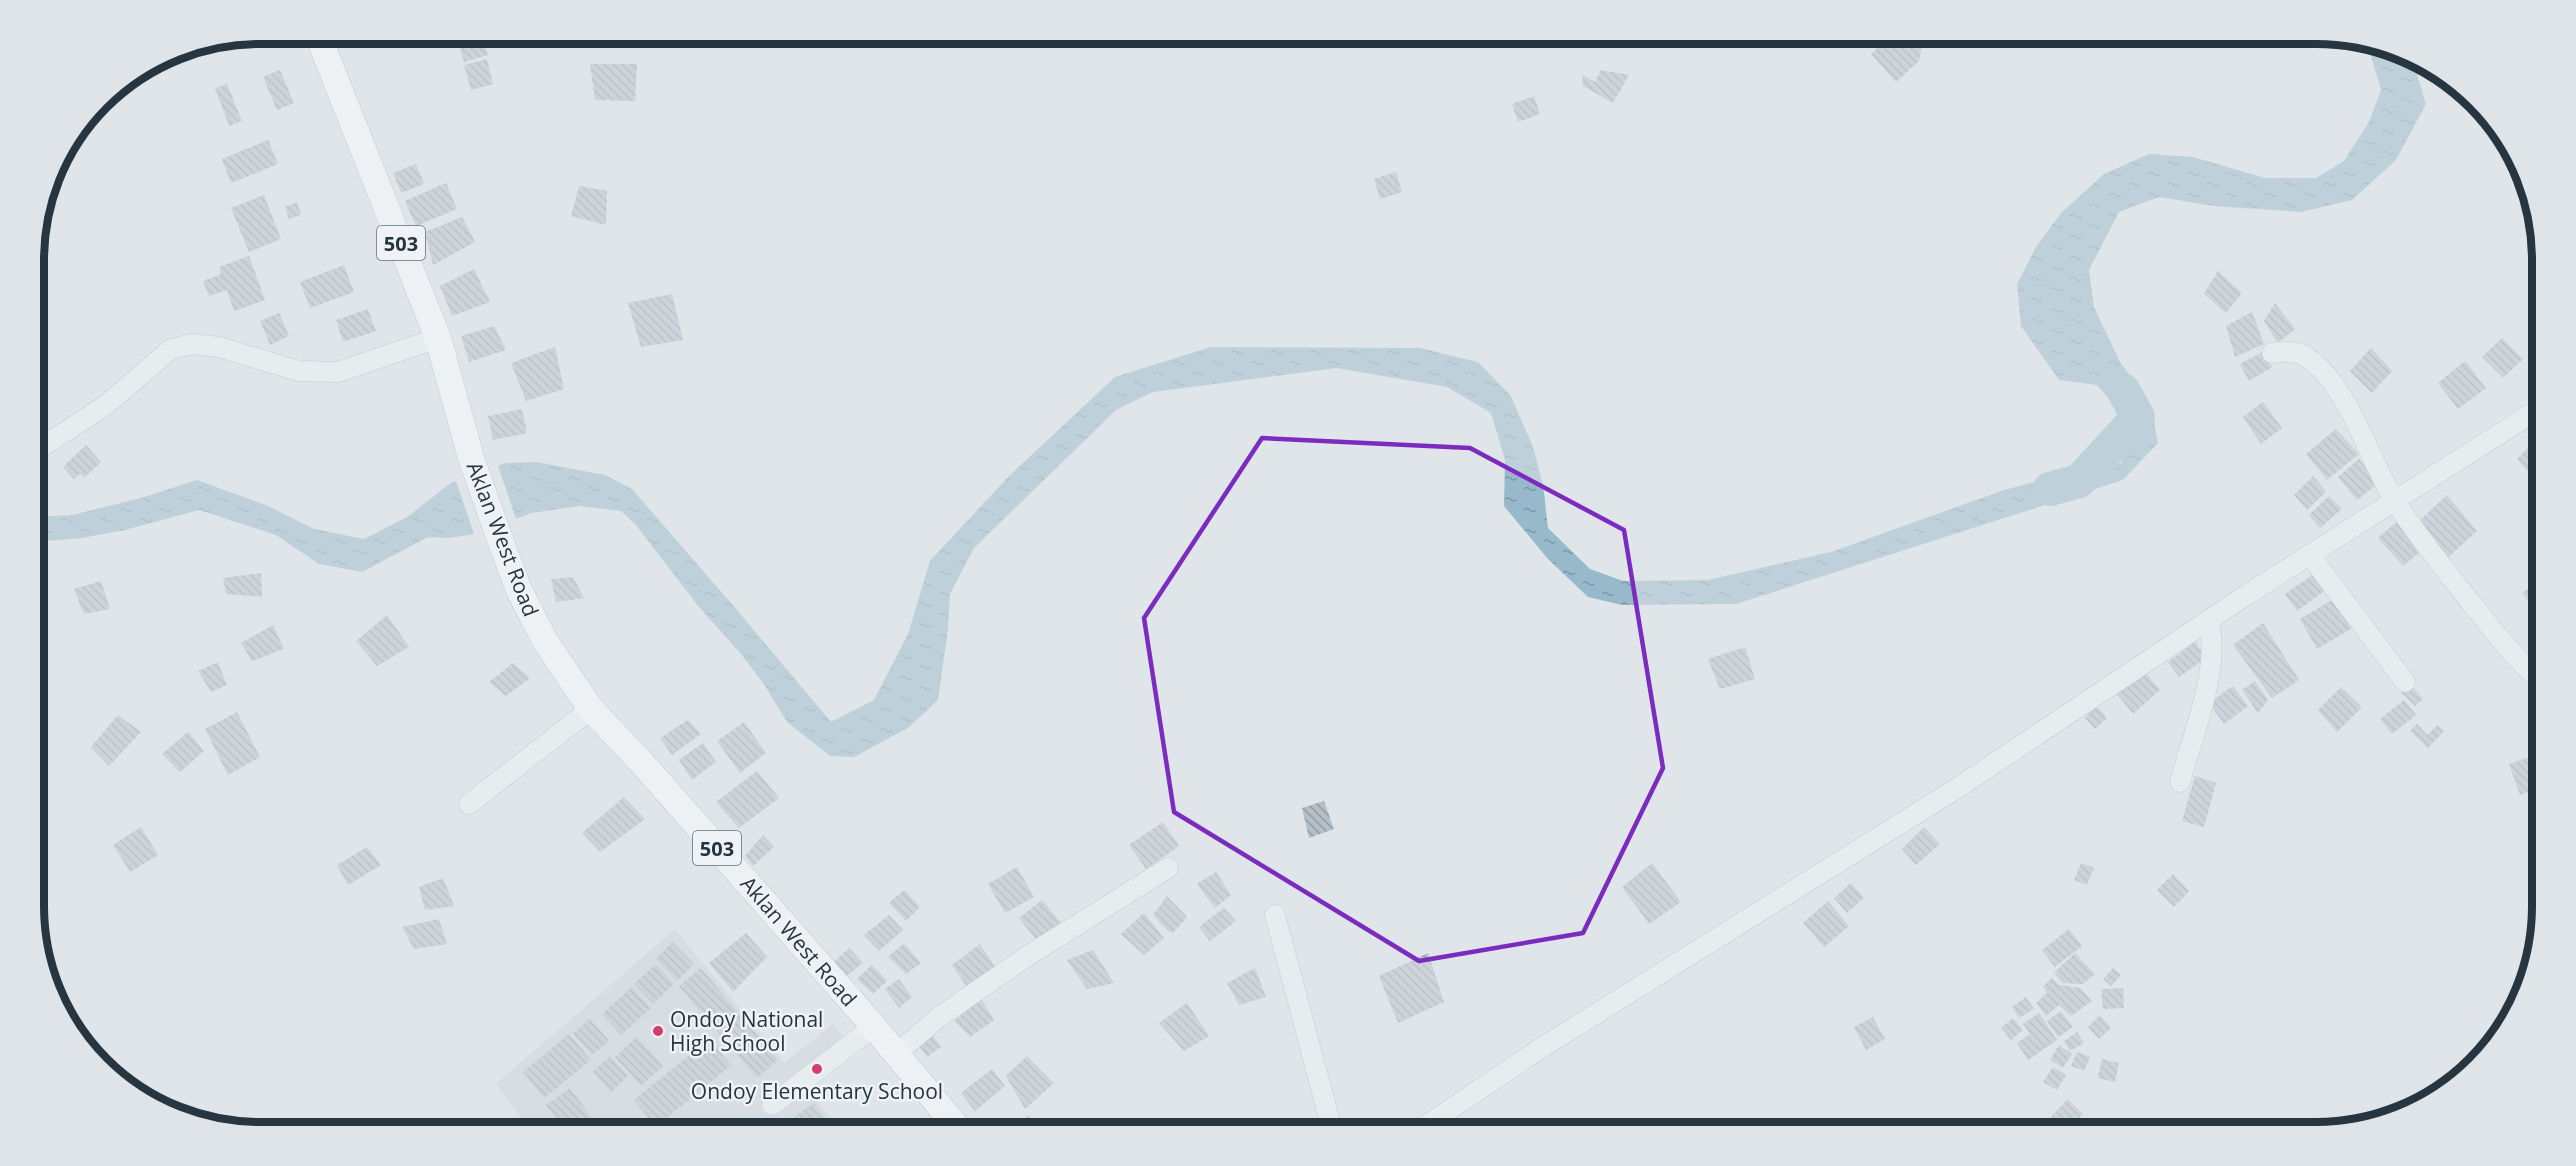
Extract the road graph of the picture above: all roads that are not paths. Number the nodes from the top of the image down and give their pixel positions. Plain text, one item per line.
1 (321, 44) edge
2 (438, 338) junction
3 (2272, 353) dead end
4 (2532, 412) edge
5 (44, 445) edge
6 (2395, 500) junction
7 (2310, 555) junction
8 (2208, 621) junction
9 (2532, 674) edge
10 (2405, 682) dead end
11 (591, 709) junction
12 (2180, 782) dead end
13 (469, 804) dead end
14 (1168, 868) dead end
15 (1275, 915) dead end
16 (873, 1027) junction
17 (896, 1054) junction
18 (772, 1105) dead end
19 (953, 1122) edge
20 (1330, 1122) edge
21 (1431, 1122) edge

1 - 2 main road, Aklan West Road / 503
2 - 5 street
2 - 11 main road, Aklan West Road / 503
3 - 6 street
4 - 6 street
6 - 7 street
6 - 9 street
7 - 8 street
7 - 10 street
8 - 12 street
8 - 21 street
11 - 13 street
11 - 16 main road, Aklan West Road / 503
14 - 17 street
15 - 20 street
16 - 17 main road, Aklan West Road / 503
16 - 18 street
17 - 19 main road, Aklan West Road / 503

